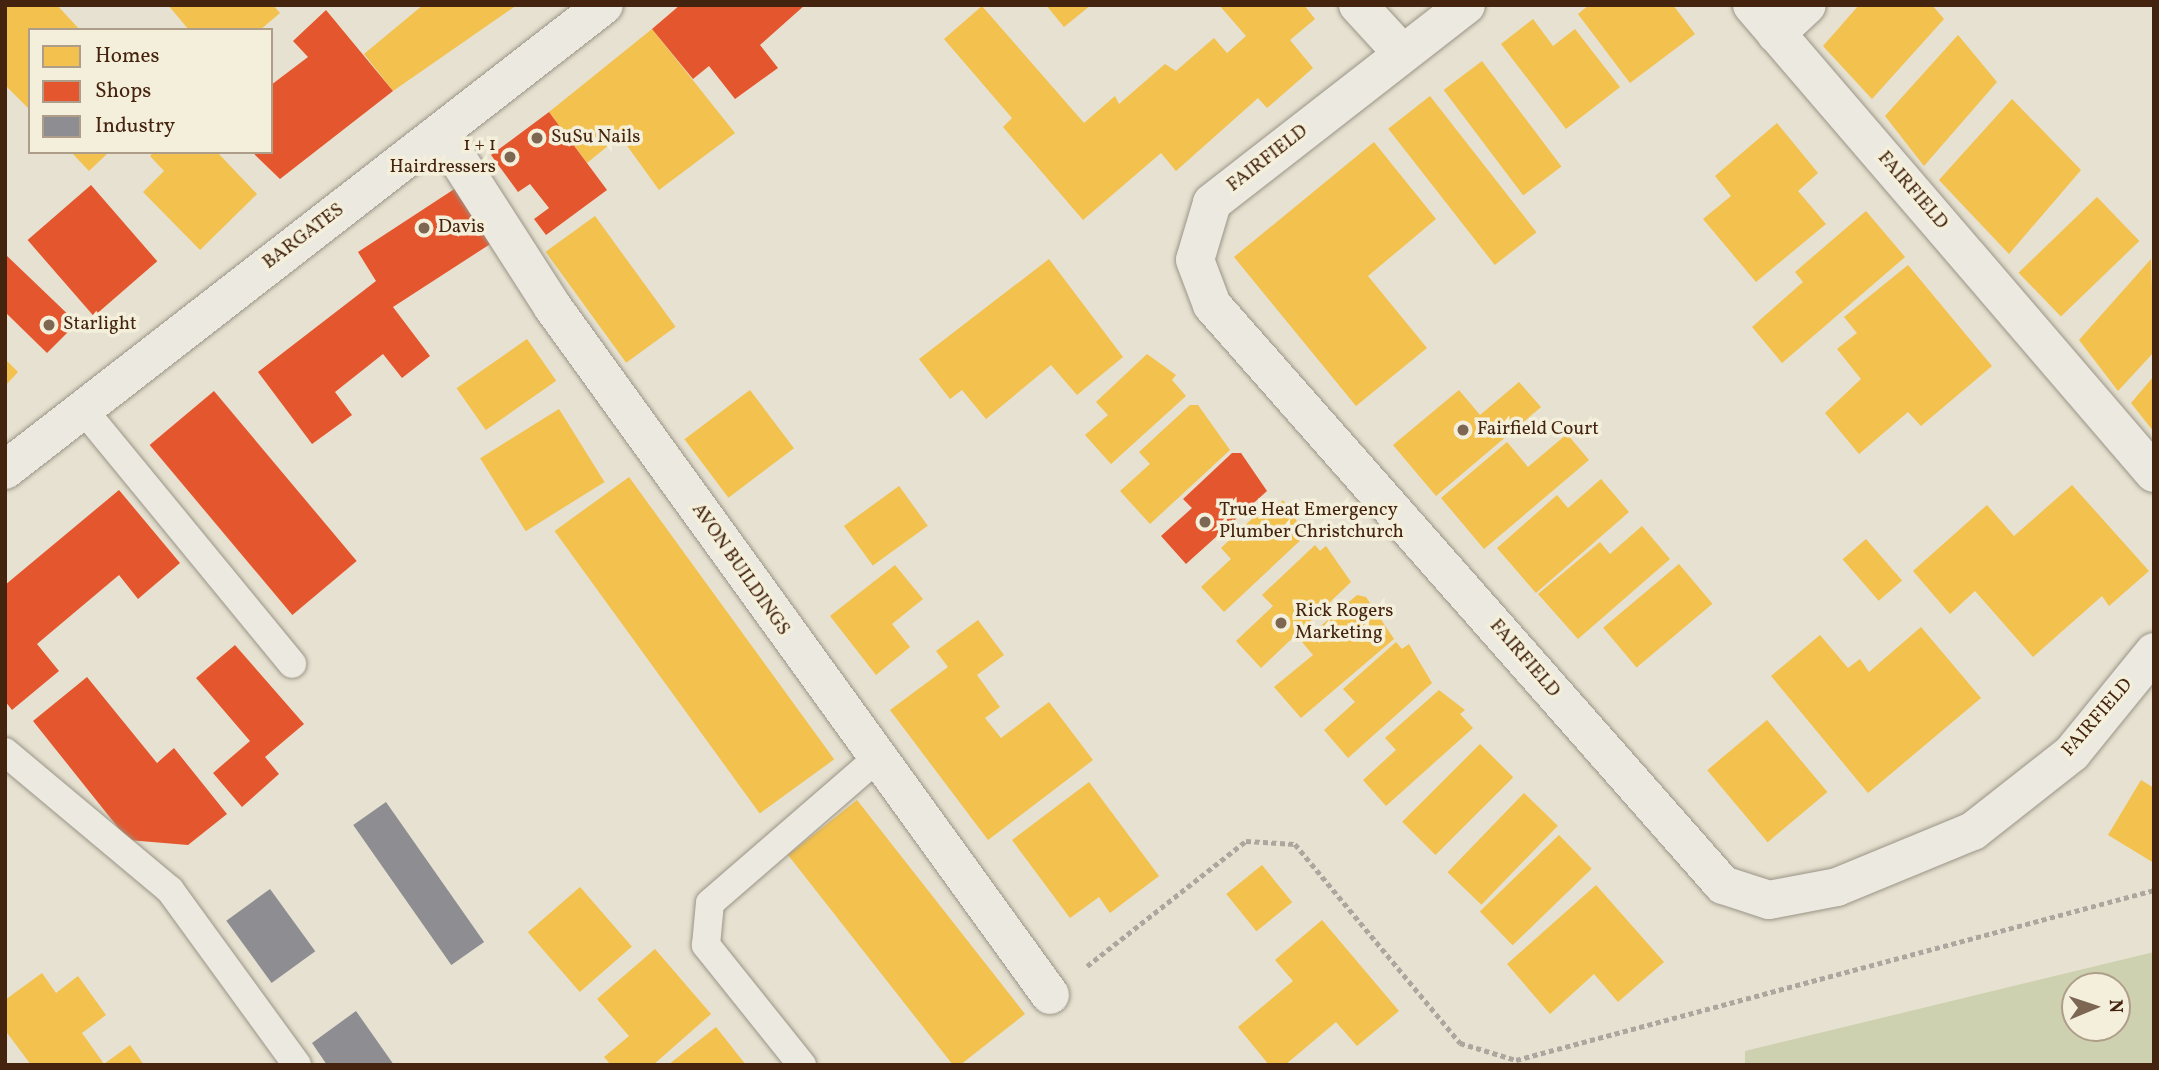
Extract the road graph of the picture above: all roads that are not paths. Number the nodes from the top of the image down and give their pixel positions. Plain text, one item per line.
1 (604, 5) edge
2 (1358, 5) edge
3 (1466, 5) edge
4 (1752, 5) edge
5 (1807, 5) edge
6 (1776, 34) junction
7 (1402, 53) junction
8 (443, 136) junction
9 (82, 408) junction
10 (5, 470) edge
11 (2154, 473) edge
12 (2154, 652) edge
13 (292, 664) dead end
14 (5, 752) edge
15 (874, 760) junction
16 (1050, 995) road end
17 (298, 1065) edge
18 (802, 1065) edge

1 - 8 street, BARGATES
2 - 7 street
3 - 7 street, FAIRFIELD
4 - 6 street, FAIRFIELD
5 - 6 street
6 - 11 street, FAIRFIELD
7 - 12 street, FAIRFIELD
8 - 9 street, BARGATES
8 - 15 street, AVON BUILDINGS
9 - 10 street, BARGATES
9 - 13 lane
14 - 17 lane
15 - 16 street, AVON BUILDINGS
15 - 18 lane

